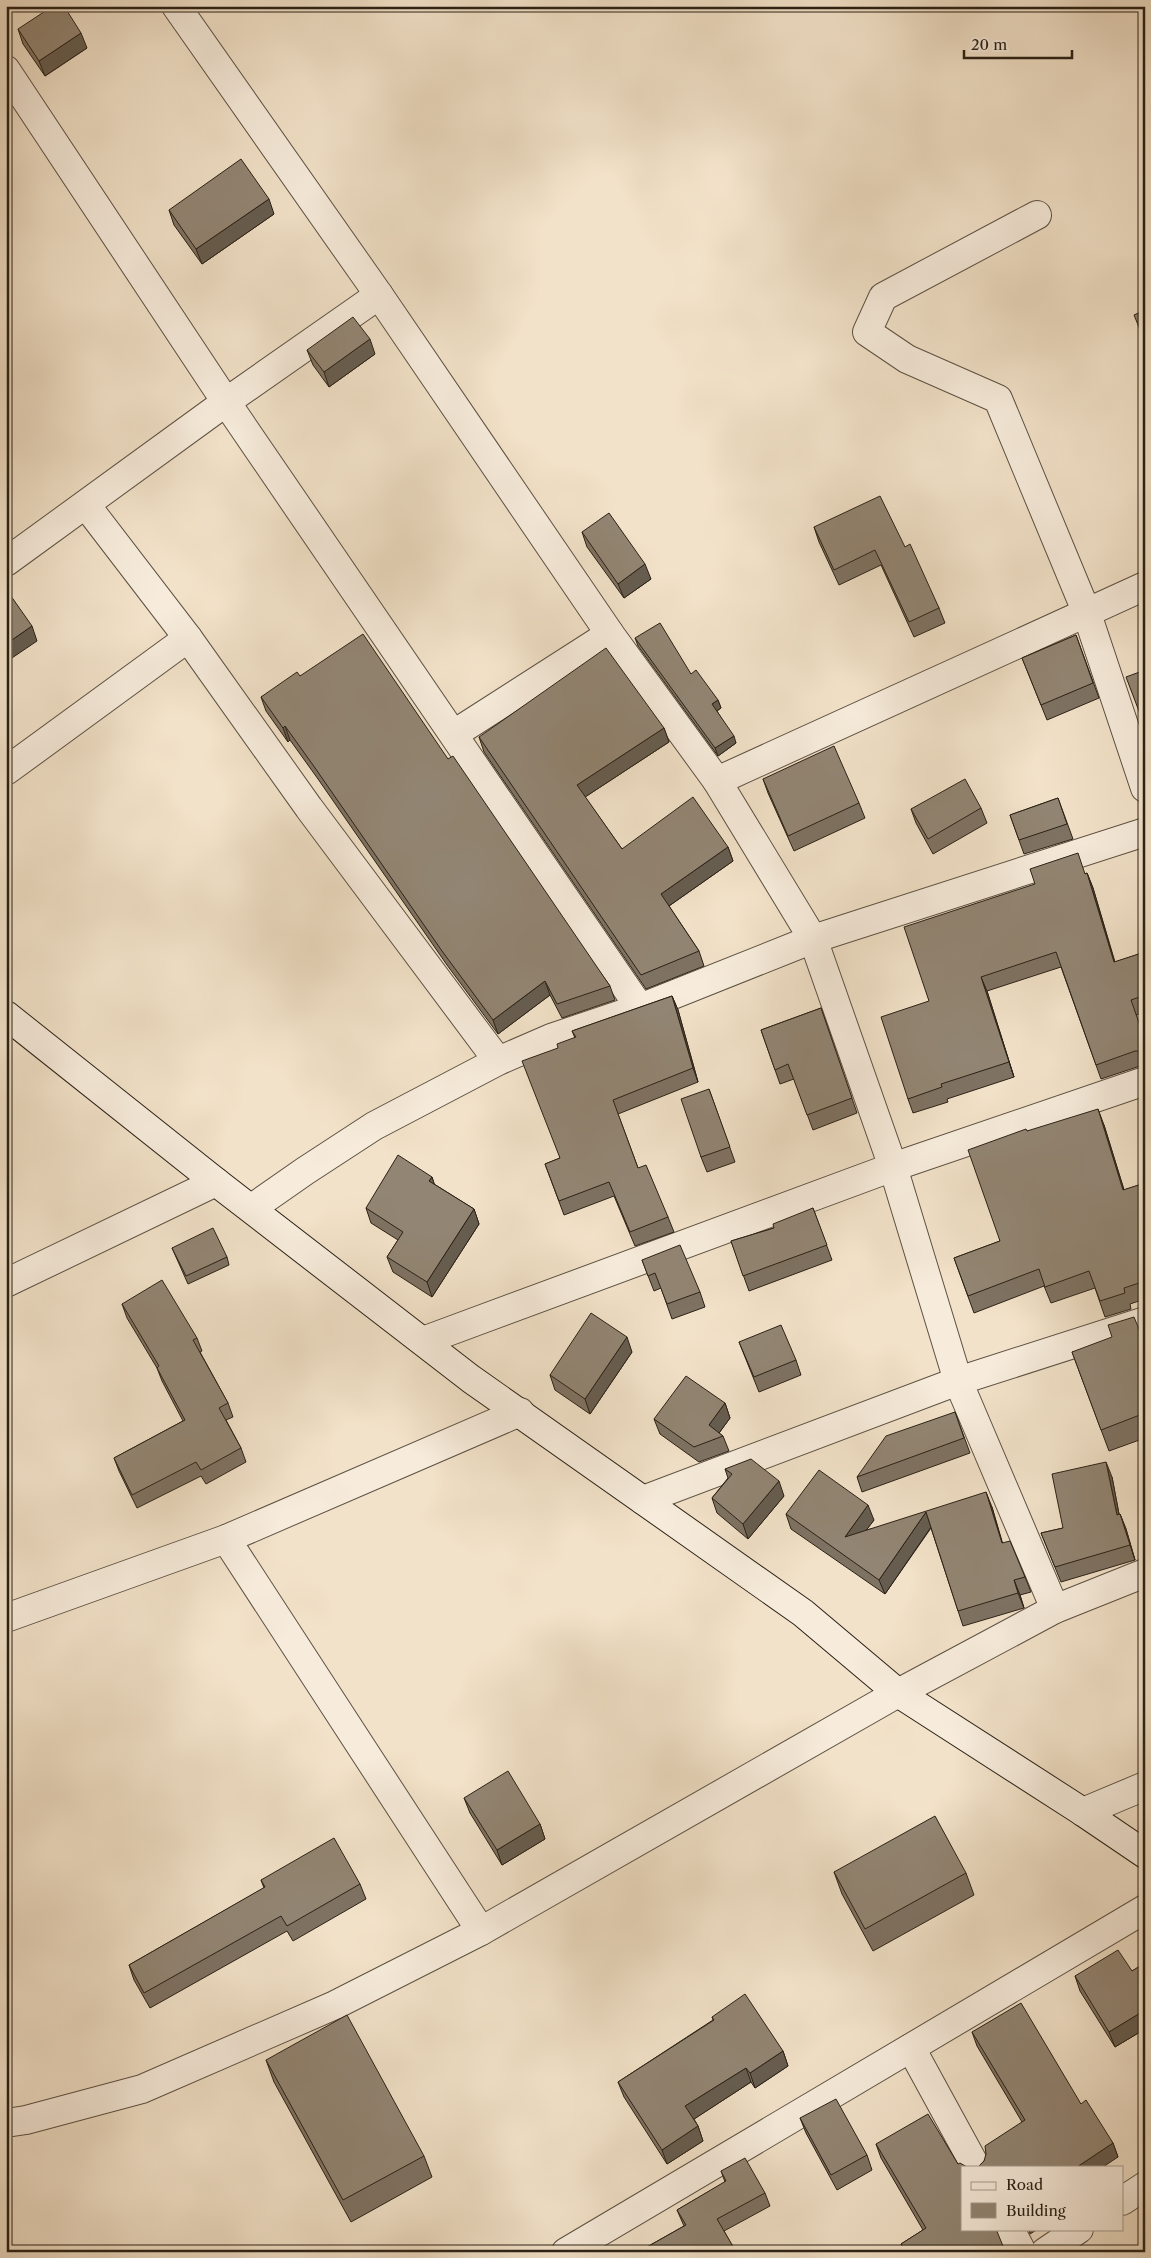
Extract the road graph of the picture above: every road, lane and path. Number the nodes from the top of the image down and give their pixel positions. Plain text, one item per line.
1 (176, 6) edge
2 (6, 70) edge
3 (1037, 215) dead end
4 (378, 295) junction
5 (226, 402) junction
6 (86, 505) junction
7 (6, 562) edge
8 (1145, 586) edge
9 (1086, 611) junction
10 (610, 634) junction
11 (188, 638) junction
12 (454, 734) junction
13 (6, 771) edge
14 (717, 781) junction
15 (1145, 788) edge
16 (1145, 832) edge
17 (813, 939) junction
18 (640, 1008) junction
19 (6, 1015) edge
20 (498, 1061) junction
21 (1145, 1080) edge
22 (893, 1167) junction
23 (216, 1182) junction
24 (252, 1208) junction
25 (6, 1282) edge
26 (1145, 1321) edge
27 (423, 1341) junction
28 (958, 1381) junction
29 (520, 1412) junction
30 (643, 1500) junction
31 (226, 1539) junction
32 (1145, 1573) edge
33 (1055, 1609) junction
34 (6, 1618) edge
35 (898, 1694) junction
36 (1145, 1786) edge
37 (1083, 1812) junction
38 (1145, 1854) edge
39 (1145, 1909) edge
40 (482, 1931) junction
41 (911, 2048) junction
42 (6, 2123) edge
43 (975, 2166) edge
44 (1145, 2186) edge
45 (1124, 2200) edge
46 (1011, 2230) edge
47 (1078, 2230) edge
48 (566, 2252) edge
49 (1022, 2252) edge
50 (1045, 2252) edge

1 - 4 street
2 - 5 street
3 - 9 street
4 - 5 street
4 - 10 street
5 - 6 street
5 - 12 street
6 - 7 street
6 - 11 street
8 - 9 street
9 - 14 street
9 - 15 street
10 - 12 street
10 - 14 street
11 - 13 street
11 - 20 street
12 - 18 street
14 - 17 street
16 - 17 street
17 - 18 street
17 - 22 street
18 - 20 street
19 - 23 street
20 - 24 street
21 - 22 street
22 - 27 street
22 - 28 street
23 - 24 street
23 - 25 street
24 - 27 street
26 - 28 street
27 - 29 street
28 - 30 street
28 - 33 street
29 - 30 street
29 - 31 street
30 - 35 street
31 - 34 street
31 - 40 street
32 - 33 street
33 - 35 street
35 - 37 street
35 - 40 street
36 - 37 street
37 - 38 street
39 - 41 street
40 - 42 street
41 - 43 street
41 - 48 street
44 - 45 street
46 - 49 street
47 - 50 street

